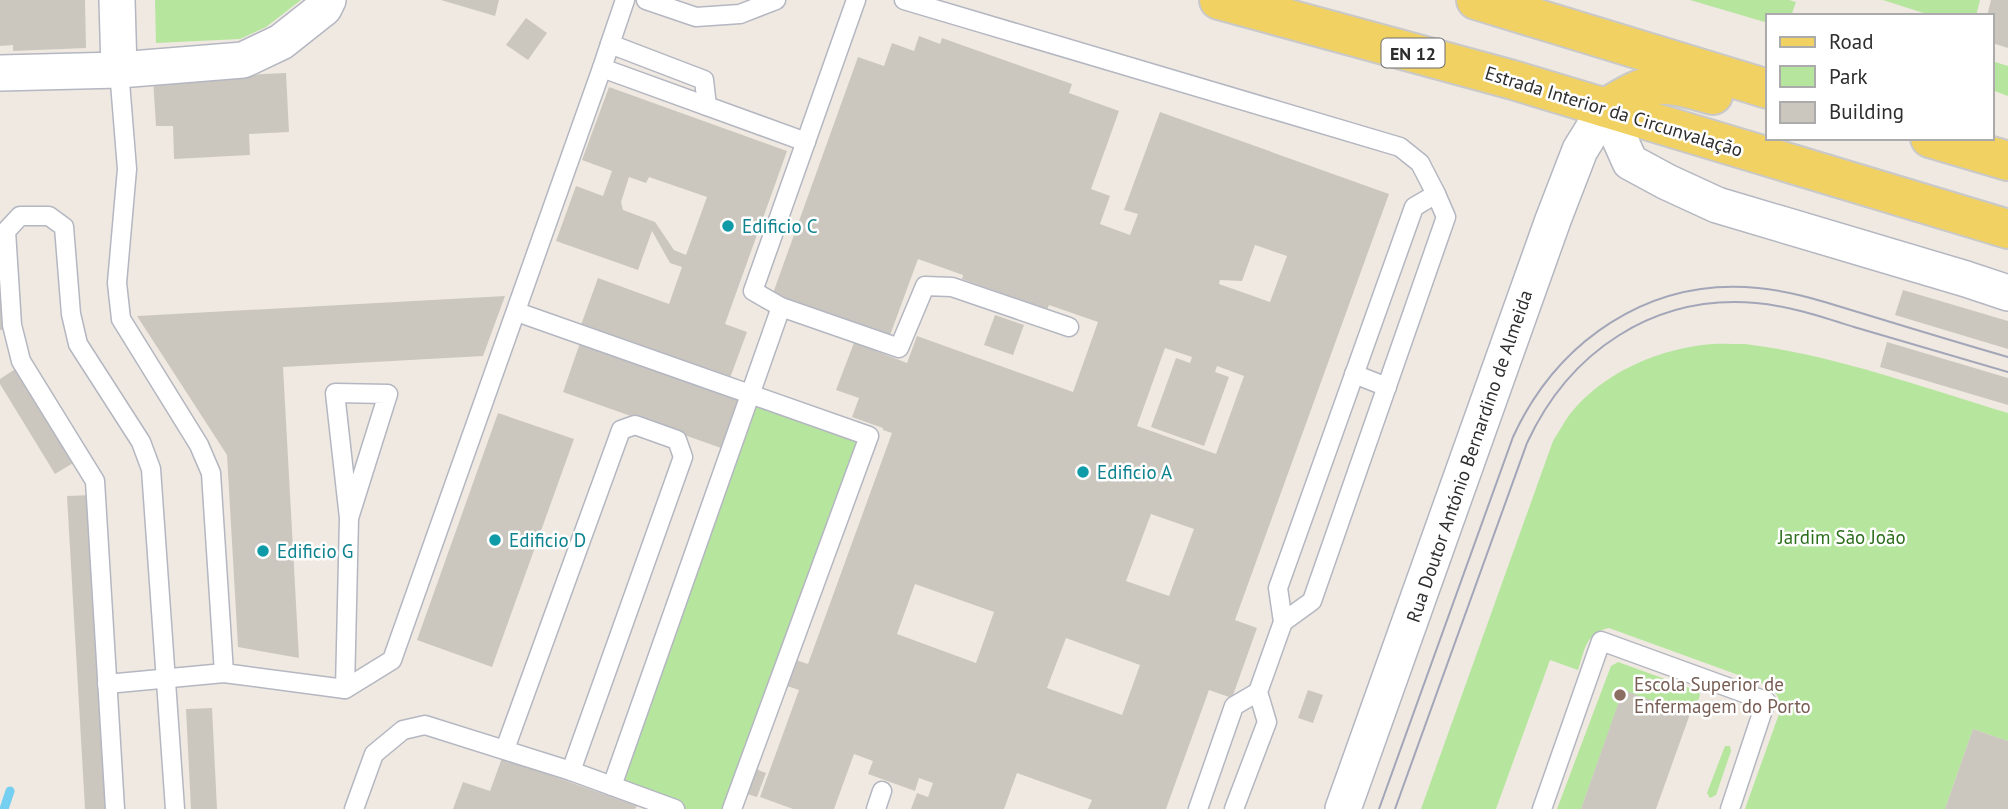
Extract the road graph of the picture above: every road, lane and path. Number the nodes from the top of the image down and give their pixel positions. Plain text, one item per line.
1 (117, 0) edge
2 (328, 0) edge
3 (625, 0) edge
4 (646, 0) edge
5 (776, 0) edge
6 (856, 0) edge
7 (904, 0) edge
8 (1219, 0) edge
9 (1476, 0) edge
10 (610, 44) junction
11 (602, 68) junction
12 (119, 70) junction
13 (0, 72) edge
14 (1766, 88) edge
15 (707, 106) junction
16 (1606, 108) junction
17 (1766, 110) edge
18 (1937, 140) edge
19 (806, 142) junction
20 (2008, 161) edge
21 (1436, 194) junction
22 (2008, 229) edge
23 (2008, 293) edge
24 (781, 307) junction
25 (517, 312) junction
26 (1069, 327) dead end
27 (1354, 374) junction
28 (1387, 387) junction
29 (750, 394) junction
30 (349, 518) junction
31 (1283, 622) junction
32 (224, 673) junction
33 (166, 680) junction
34 (107, 684) junction
35 (345, 689) junction
36 (1258, 692) junction
37 (505, 749) junction
38 (571, 771) junction
39 (612, 786) junction
40 (882, 791) dead end
41 (115, 809) edge
42 (175, 809) edge
43 (354, 809) edge
44 (675, 809) edge
45 (732, 809) edge
46 (876, 809) edge
47 (1198, 809) edge
48 (1234, 809) edge
49 (1343, 809) edge
50 (1542, 809) edge
51 (1730, 809) edge

1 - 12 street
2 - 12 street
3 - 10 lane
4 - 5 lane
6 - 19 lane
7 - 21 lane
8 - 16 main road, Estrada Interior da Circunvalação / EN 12
9 - 14 main road
10 - 11 lane
10 - 15 lane
11 - 15 lane
11 - 25 lane
12 - 13 street
12 - 32 lane
15 - 19 lane
16 - 17 main road
16 - 22 main road, Estrada Interior da Circunvalação / EN 12
16 - 23 street
16 - 49 street, Rua Doutor António Bernardino de Almeida
18 - 20 main road
19 - 24 lane
21 - 27 lane
21 - 28 lane
24 - 26 lane
24 - 29 lane
25 - 29 lane
25 - 35 lane
27 - 28 lane
27 - 31 lane
28 - 31 lane
29 - 39 lane
29 - 45 lane
30 - 30 lane
30 - 35 lane
31 - 36 lane
32 - 33 lane
32 - 35 lane
33 - 34 lane
33 - 34 lane
33 - 42 lane
34 - 41 lane
36 - 47 lane
36 - 48 lane
37 - 38 lane
37 - 38 lane
37 - 43 lane
38 - 39 lane
39 - 44 lane
40 - 46 lane
50 - 51 lane

